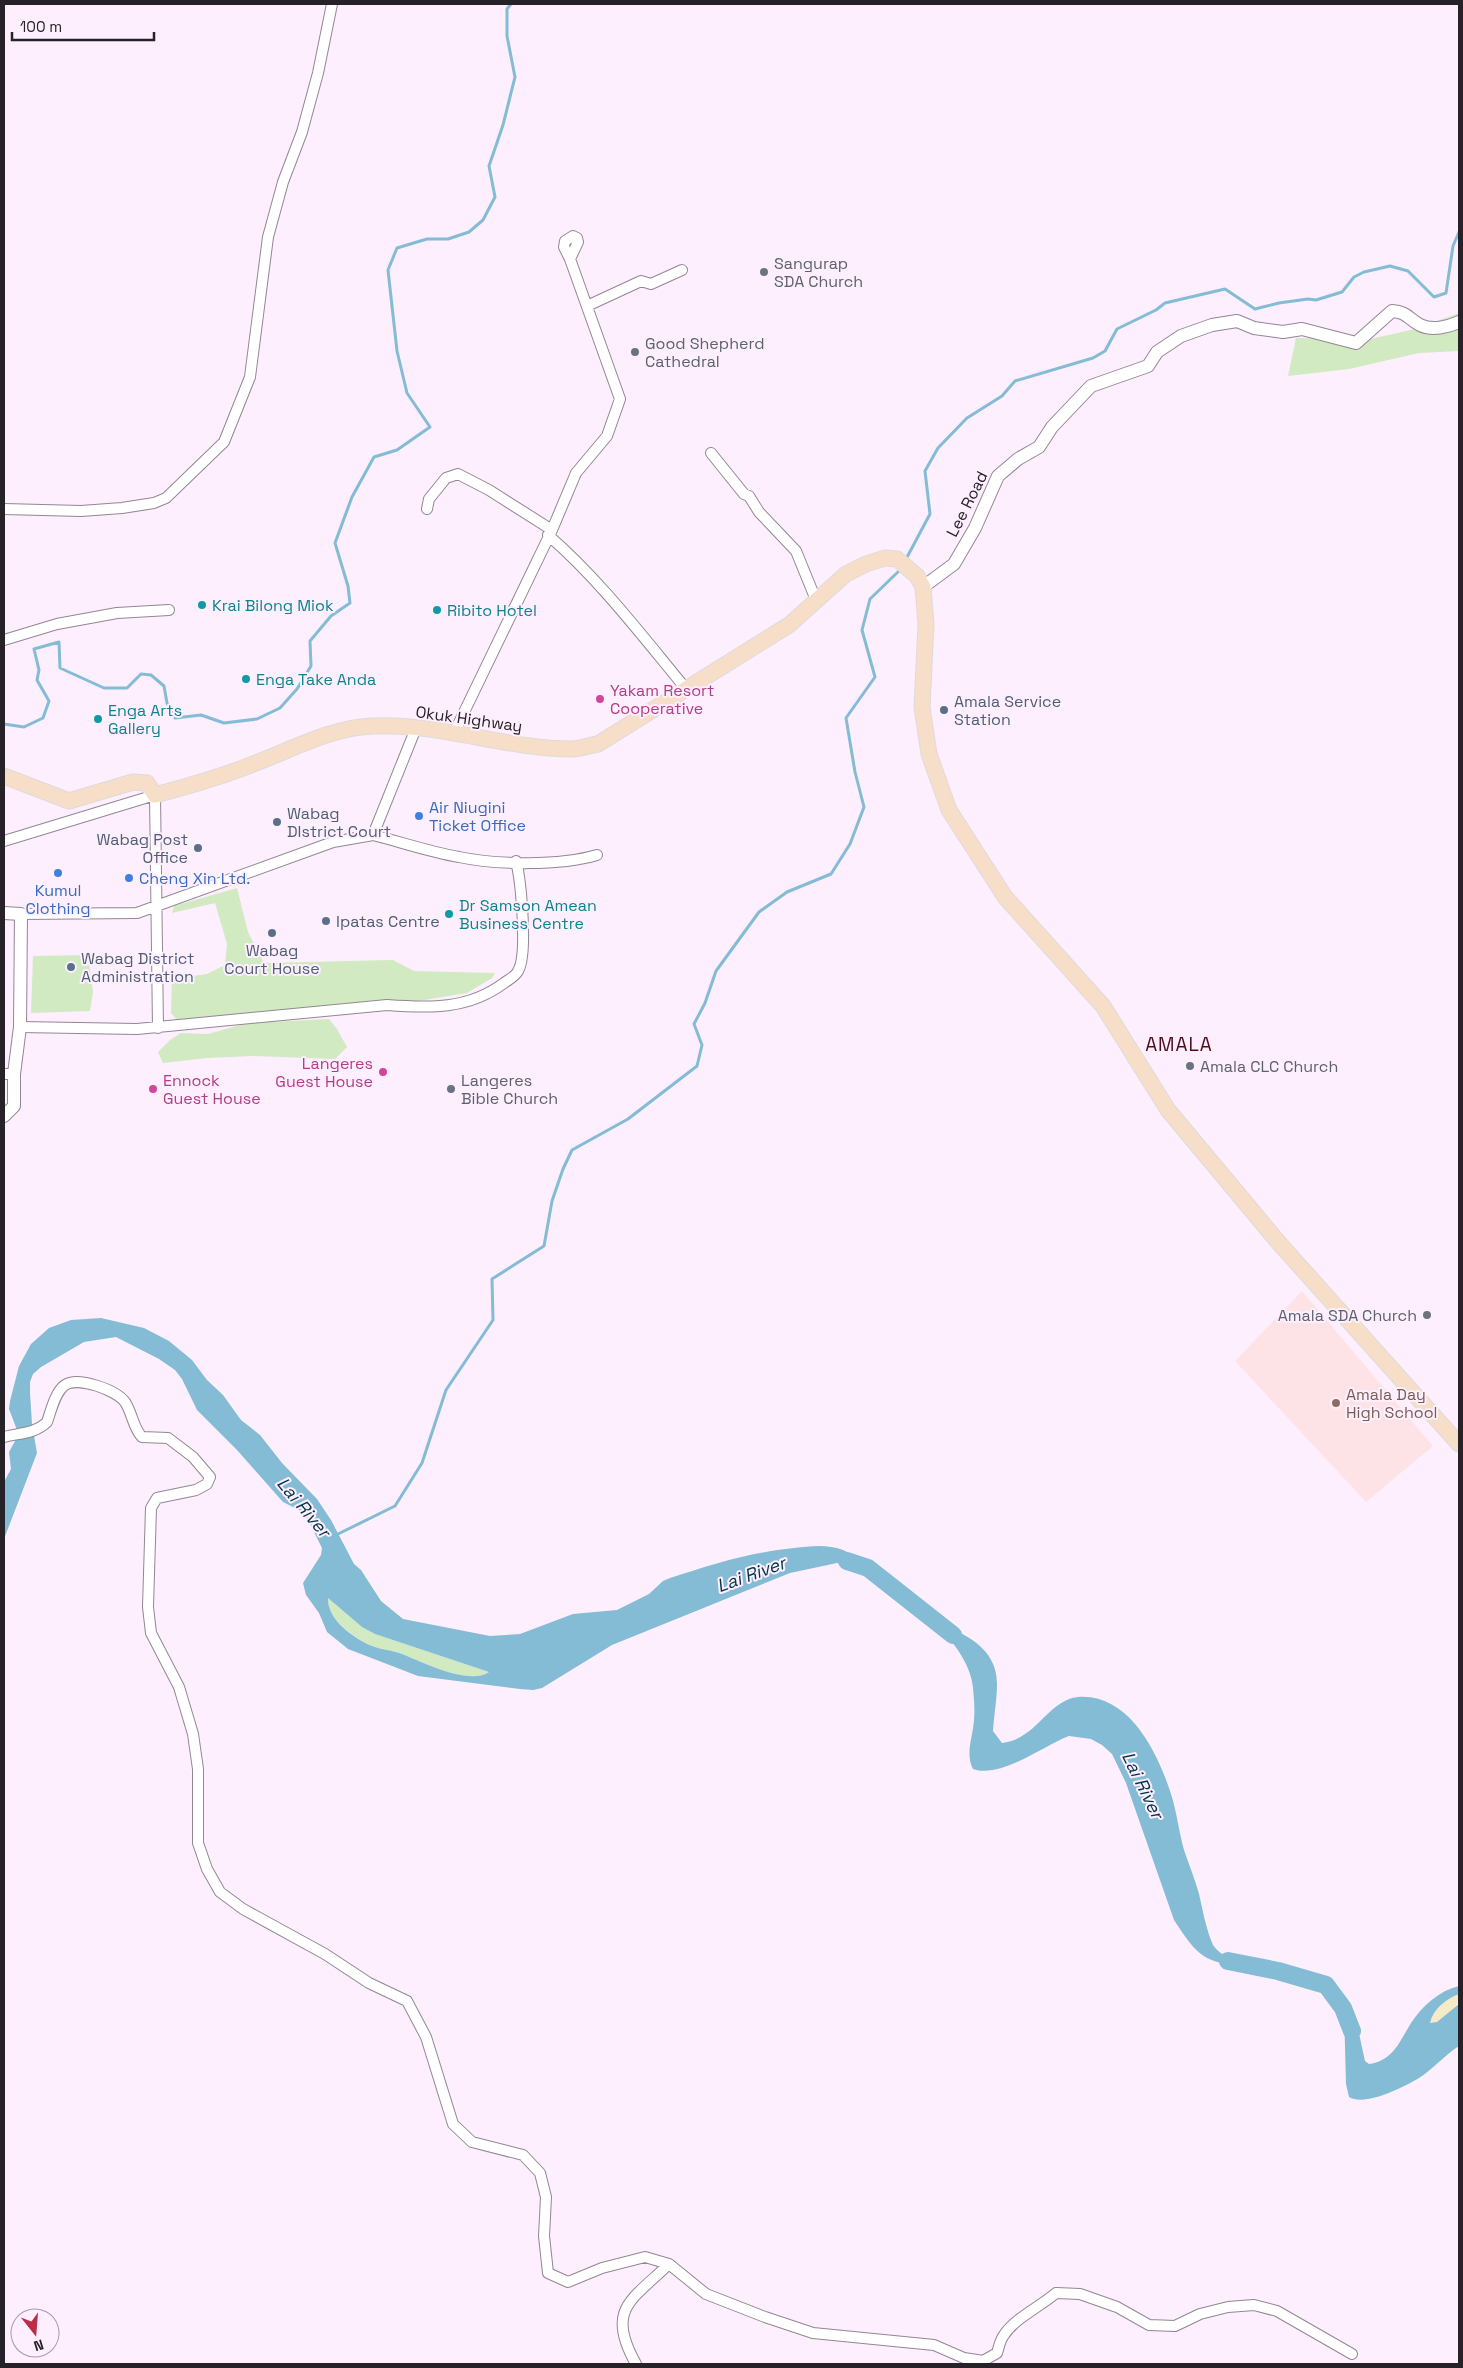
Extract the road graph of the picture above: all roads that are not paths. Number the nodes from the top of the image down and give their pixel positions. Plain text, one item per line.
1 (332, 4) edge
2 (570, 259) dead end
3 (682, 270) dead end
4 (588, 306) junction
5 (1459, 322) edge
6 (711, 453) dead end
7 (4, 509) edge
8 (426, 509) dead end
9 (550, 532) junction
10 (920, 582) junction
11 (816, 600) junction
12 (169, 610) dead end
13 (4, 640) edge
14 (687, 690) junction
15 (416, 728) junction
16 (454, 733) junction
17 (4, 776) edge
18 (155, 795) junction
19 (373, 835) junction
20 (4, 842) edge
21 (597, 855) dead end
22 (516, 862) junction
23 (158, 904) junction
24 (4, 913) edge
25 (21, 914) junction
26 (20, 1027) junction
27 (158, 1028) junction
28 (9, 1074) edge
29 (4, 1116) edge
30 (6, 1436) edge
31 (1459, 1444) edge
32 (669, 2264) junction
33 (1352, 2354) dead end
34 (636, 2364) edge

1 - 7 street
2 - 4 street
3 - 4 street
4 - 9 street
5 - 10 street, Lee Road
6 - 11 street
8 - 9 street
9 - 14 street
9 - 16 street
10 - 11 main road, Okuk Highway
10 - 31 main road
11 - 14 main road, Okuk Highway
12 - 13 street
14 - 16 main road, Okuk Highway
15 - 16 main road, Okuk Highway
15 - 18 main road, Okuk Highway
15 - 19 street
17 - 18 main road
18 - 20 street
18 - 23 street
19 - 22 street
19 - 23 street
21 - 22 street
22 - 27 street
23 - 25 street
23 - 27 street
24 - 25 street
25 - 26 street
26 - 27 street
26 - 28 street
28 - 29 street
30 - 32 street
32 - 33 street
32 - 34 street

